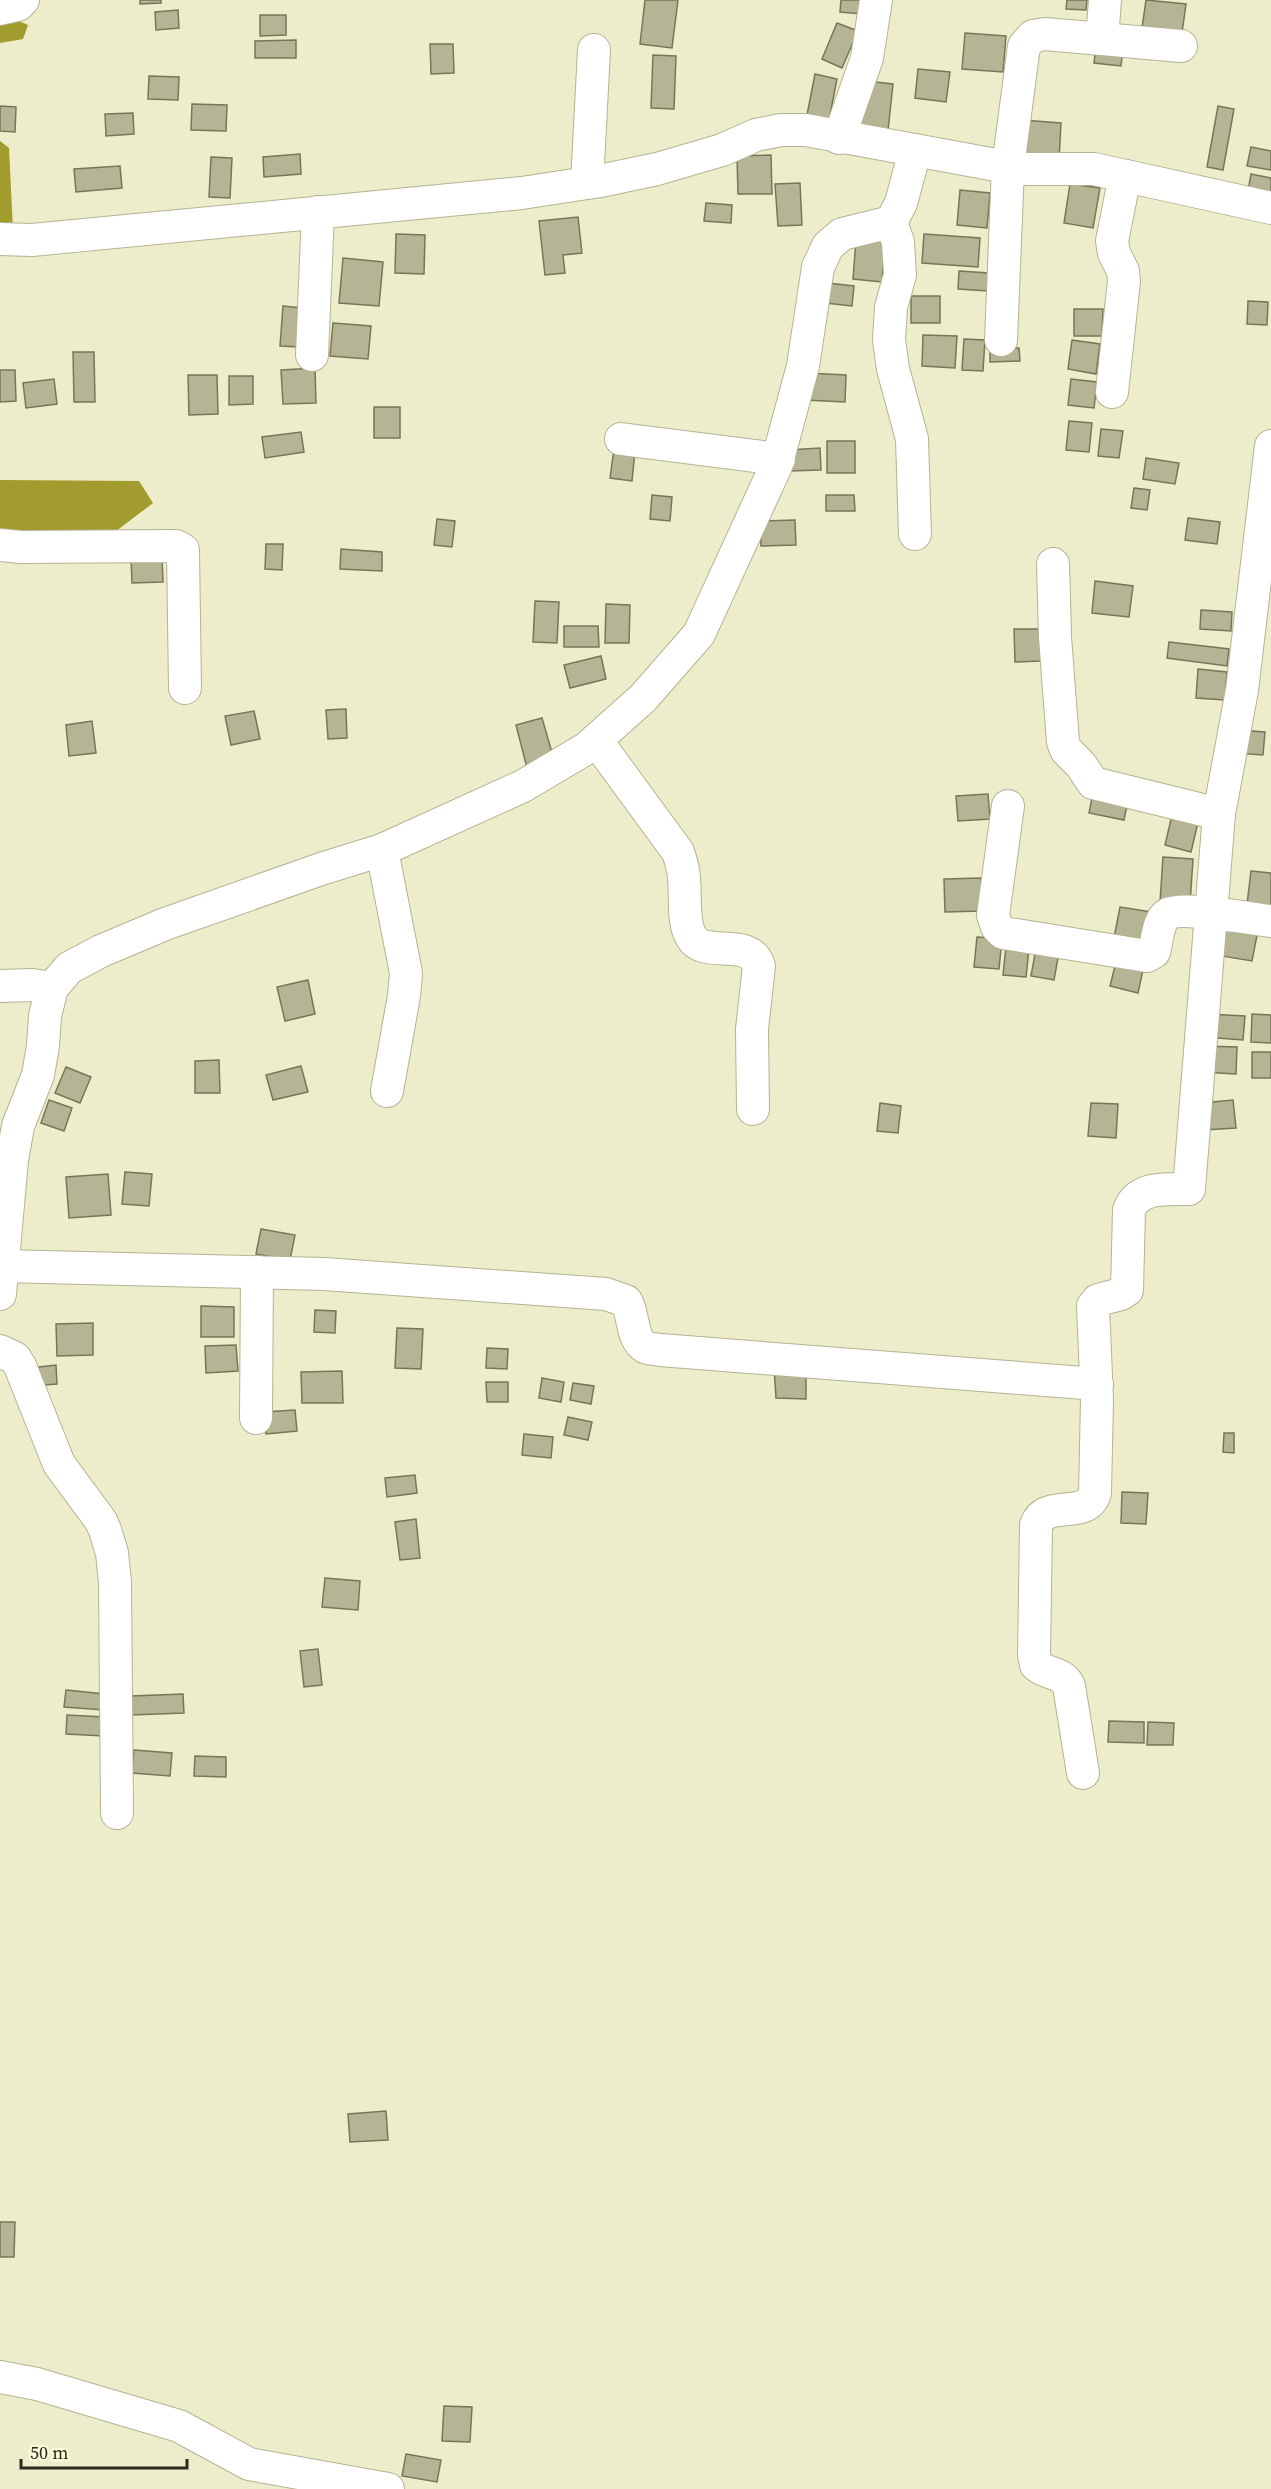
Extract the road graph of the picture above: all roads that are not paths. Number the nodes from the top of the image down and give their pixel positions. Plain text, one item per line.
1 (22, 0) edge
2 (876, 0) edge
3 (1105, 0) edge
4 (0, 9) edge
5 (1102, 39) junction
6 (1181, 46) dead end
7 (594, 50) dead end
8 (839, 138) junction
9 (915, 151) junction
10 (1008, 167) junction
11 (1125, 176) junction
12 (587, 183) junction
13 (1271, 208) edge
14 (318, 212) junction
15 (891, 222) junction
16 (0, 239) edge
17 (1001, 340) dead end
18 (312, 355) dead end
19 (1112, 392) dead end
20 (621, 439) dead end
21 (1271, 446) edge
22 (778, 459) junction
23 (915, 534) dead end
24 (0, 545) edge
25 (1053, 564) dead end
26 (185, 688) dead end
27 (596, 740) junction
28 (1008, 806) dead end
29 (1219, 814) junction
30 (382, 850) junction
31 (1211, 913) junction
32 (1271, 921) edge
33 (0, 986) edge
34 (52, 988) junction
35 (387, 1091) dead end
36 (753, 1109) dead end
37 (257, 1272) junction
38 (2, 1280) edge
39 (0, 1350) edge
40 (1097, 1384) junction
41 (256, 1418) dead end
42 (1083, 1773) dead end
43 (117, 1813) dead end
44 (0, 2377) edge
45 (388, 2489) edge

1 - 4 street
2 - 8 street
3 - 5 street
5 - 6 street
5 - 10 street
7 - 12 street
8 - 9 street
8 - 12 street
9 - 10 street
9 - 15 street
10 - 11 street
10 - 17 street
11 - 13 street
11 - 19 street
12 - 14 street
14 - 16 street
14 - 18 street
15 - 22 street
15 - 23 street
20 - 22 street
21 - 29 street
22 - 27 street
24 - 26 street
25 - 29 street
27 - 30 street
27 - 36 street
28 - 31 street
29 - 31 street
30 - 34 street
30 - 35 street
31 - 32 street
31 - 40 street
33 - 34 street
34 - 38 street
37 - 38 street
37 - 40 street
37 - 41 street
39 - 43 street
40 - 42 street
44 - 45 street

